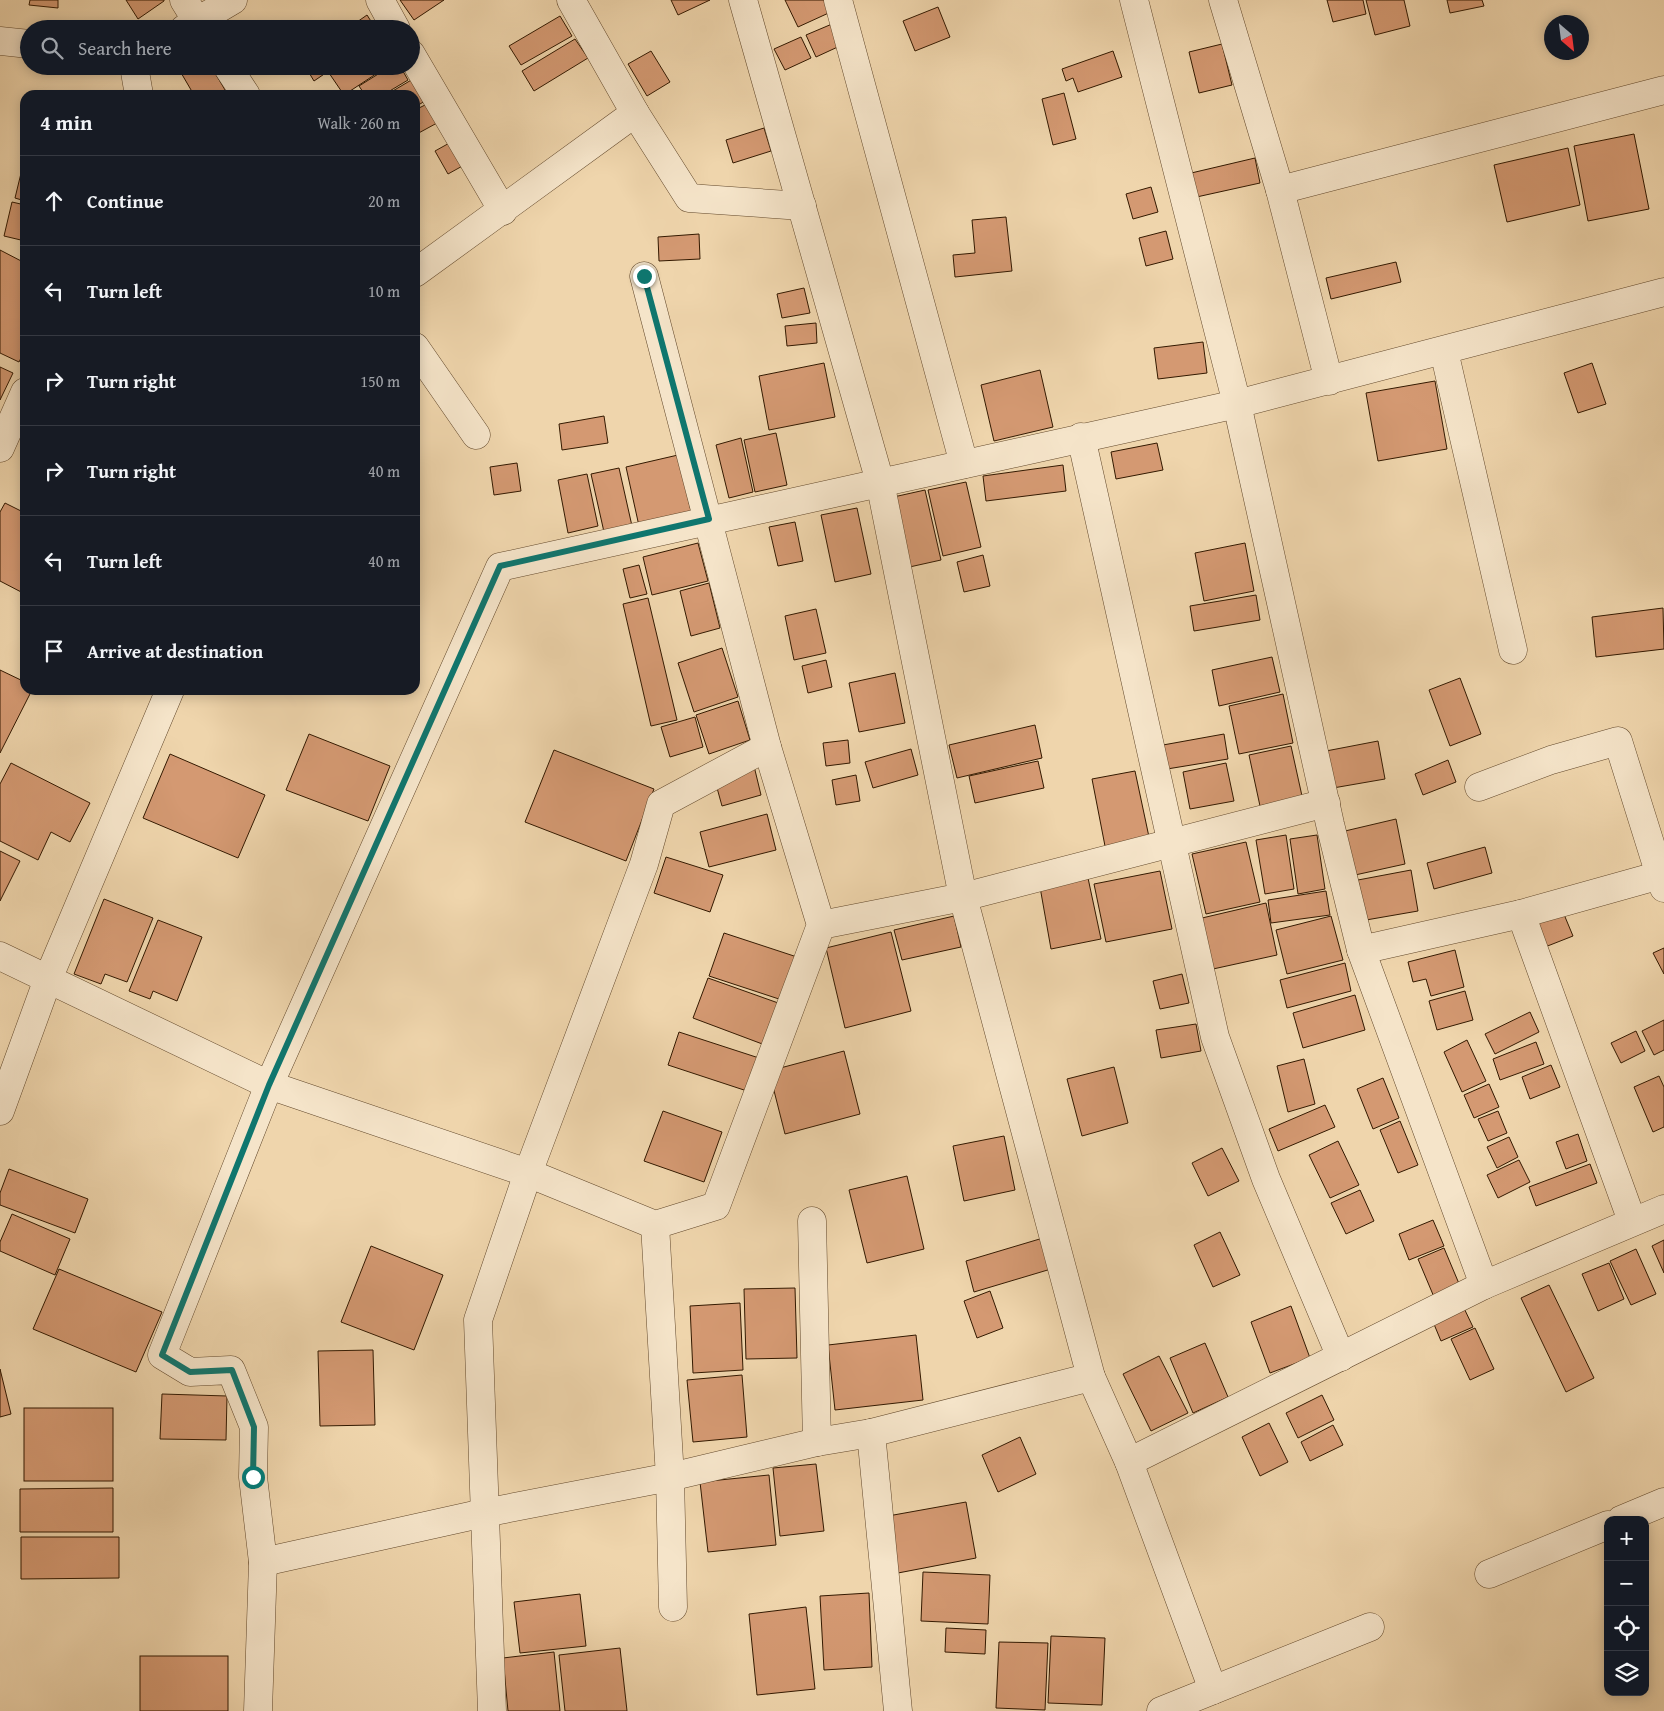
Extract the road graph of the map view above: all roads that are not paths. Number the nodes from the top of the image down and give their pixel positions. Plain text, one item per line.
1 (233, 0) edge
2 (380, 0) edge
3 (571, 0) edge
4 (743, 0) edge
5 (838, 0) edge
6 (1134, 0) edge
7 (1224, 0) edge
8 (192, 20) edge
9 (391, 20) edge
10 (0, 41) edge
11 (20, 43) edge
12 (420, 69) edge
13 (136, 75) edge
14 (233, 75) edge
15 (138, 90) edge
16 (243, 90) edge
17 (1664, 90) edge
18 (635, 114) junction
19 (1280, 190) junction
20 (802, 206) junction
21 (503, 211) junction
22 (420, 269) edge
23 (644, 276) dead end
24 (1664, 292) edge
25 (1444, 351) junction
26 (420, 354) edge
27 (1329, 381) junction
28 (20, 403) edge
29 (1237, 404) junction
30 (476, 435) dead end
31 (1081, 437) junction
32 (0, 448) edge
33 (964, 464) junction
34 (880, 482) junction
35 (709, 519) junction
36 (1513, 650) dead end
37 (168, 695) edge
38 (767, 747) junction
39 (1479, 787) dead end
40 (1326, 803) junction
41 (1172, 844) junction
42 (1662, 879) edge
43 (963, 897) junction
44 (1520, 914) junction
45 (821, 925) junction
46 (1361, 950) junction
47 (0, 956) edge
48 (48, 978) junction
49 (269, 1085) junction
50 (0, 1111) edge
51 (528, 1174) junction
52 (1664, 1210) edge
53 (812, 1221) dead end
54 (1632, 1221) junction
55 (655, 1225) junction
56 (1484, 1285) junction
57 (1341, 1357) junction
58 (1091, 1377) junction
59 (871, 1433) junction
60 (817, 1442) junction
61 (1129, 1462) junction
62 (670, 1477) junction
63 (1664, 1502) edge
64 (484, 1513) junction
65 (1631, 1516) edge
66 (1604, 1527) edge
67 (263, 1562) junction
68 (1489, 1574) dead end
69 (673, 1606) dead end
70 (1370, 1627) dead end
71 (1213, 1690) junction
72 (258, 1711) edge
73 (492, 1711) edge
74 (898, 1711) edge
75 (1161, 1711) edge

1 - 8 street
2 - 9 street
3 - 18 street
4 - 20 street
5 - 33 street
6 - 29 street
7 - 19 street
10 - 11 street
12 - 21 street
13 - 15 street
14 - 16 street
17 - 19 street
18 - 20 street
18 - 21 street
19 - 27 street
20 - 34 street
21 - 22 street
23 - 35 street
24 - 25 street
25 - 27 street
25 - 36 street
26 - 30 street
27 - 29 street
28 - 32 street
29 - 31 street
29 - 40 street
31 - 33 street
31 - 41 street
33 - 34 street
34 - 35 street
34 - 43 street
35 - 38 street
35 - 49 street
37 - 48 street
38 - 45 street
38 - 51 street
39 - 42 street
40 - 41 street
40 - 46 street
41 - 43 street
41 - 57 street
42 - 44 street
43 - 45 street
43 - 58 street
44 - 46 street
44 - 54 street
45 - 55 street
46 - 56 street
47 - 48 street
48 - 49 street
48 - 50 street
49 - 51 street
49 - 67 street
51 - 55 street
51 - 64 street
52 - 54 street
53 - 60 street
54 - 56 street
55 - 62 street
56 - 57 street
57 - 61 street
58 - 59 street
58 - 61 street
59 - 60 street
59 - 74 street
60 - 62 street
61 - 71 street
62 - 64 street
62 - 69 street
63 - 65 street
64 - 67 street
64 - 73 street
66 - 68 street
67 - 72 street
70 - 71 street
71 - 75 street

